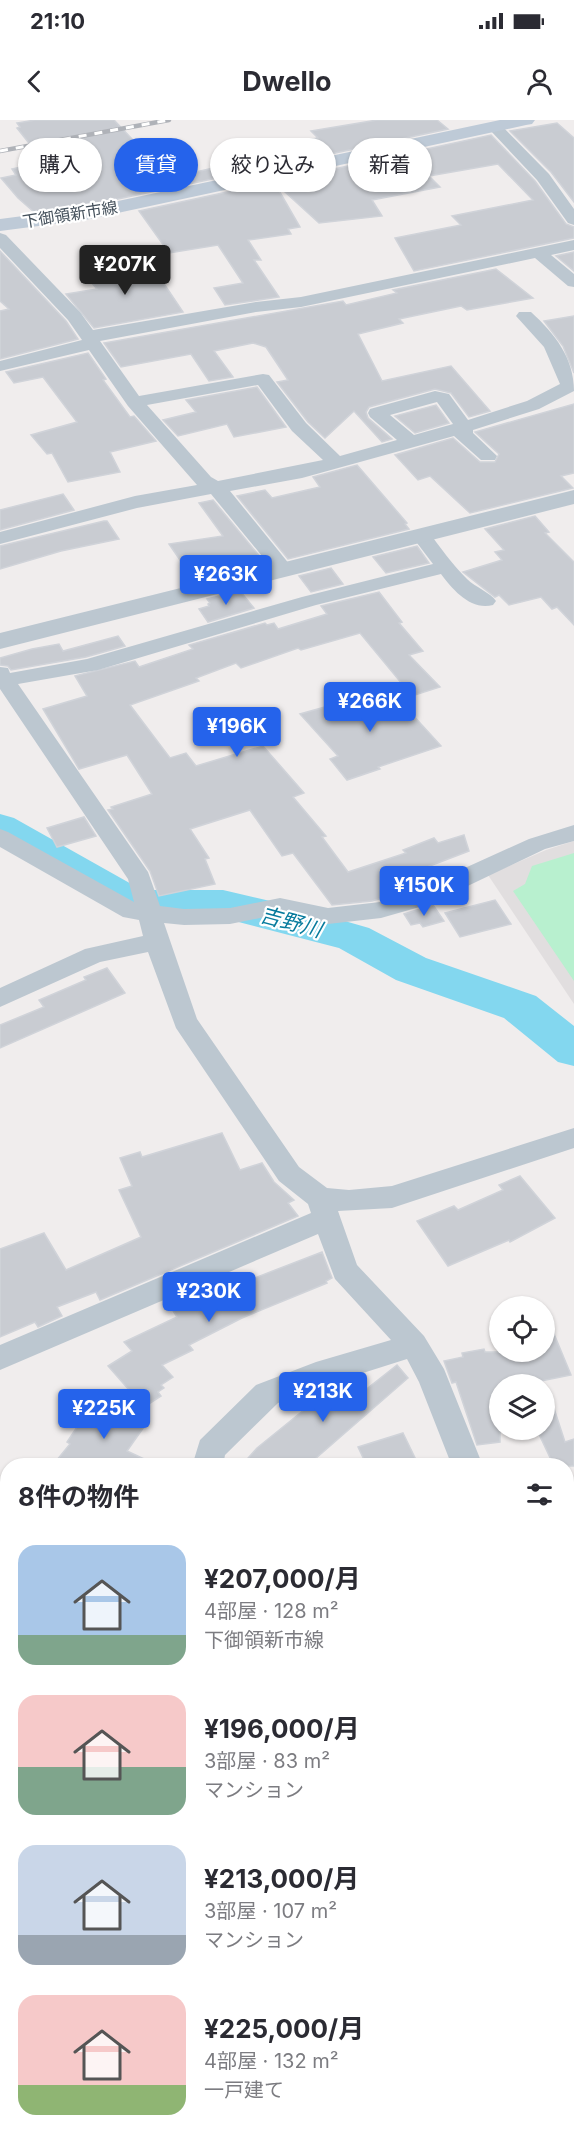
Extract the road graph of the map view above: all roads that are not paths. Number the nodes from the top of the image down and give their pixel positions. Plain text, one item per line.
1 (526, 120) edge
2 (495, 126) junction
3 (574, 220) edge
4 (0, 225) edge
5 (0, 238) edge
6 (574, 245) edge
7 (539, 253) junction
8 (574, 282) edge
9 (525, 316) dead end
10 (91, 340) junction
11 (0, 366) edge
12 (572, 385) edge
13 (134, 402) junction
14 (464, 427) junction
15 (411, 442) junction
16 (488, 456) dead end
17 (336, 462) junction
18 (217, 488) junction
19 (574, 496) edge
20 (421, 535) junction
21 (0, 538) edge
22 (446, 567) junction
23 (283, 569) junction
24 (486, 601) dead end
25 (0, 640) edge
26 (3, 677) edge
27 (574, 833) edge
28 (0, 837) edge
29 (146, 906) junction
30 (157, 942) junction
31 (0, 998) edge
32 (574, 1138) edge
33 (324, 1208) junction
34 (414, 1345) junction
35 (0, 1358) edge
36 (209, 1458) edge
37 (465, 1458) edge

1 - 2 main road, 下御領新市線
2 - 3 street
2 - 4 main road, 下御領新市線
5 - 10 street
6 - 7 street
7 - 8 street
7 - 10 street
9 - 12 street
10 - 11 street
10 - 13 street
12 - 14 street
13 - 17 street
13 - 18 street
14 - 15 street
14 - 15 street
14 - 16 street
15 - 17 street
17 - 18 street
18 - 21 street
18 - 23 street
19 - 20 street
20 - 22 street
20 - 23 street
22 - 24 street
22 - 26 street
23 - 25 street
26 - 29 street
27 - 29 street
28 - 29 street
29 - 30 street
30 - 31 street
30 - 33 street
32 - 33 street
33 - 34 street
33 - 35 street
34 - 36 street
34 - 37 street

